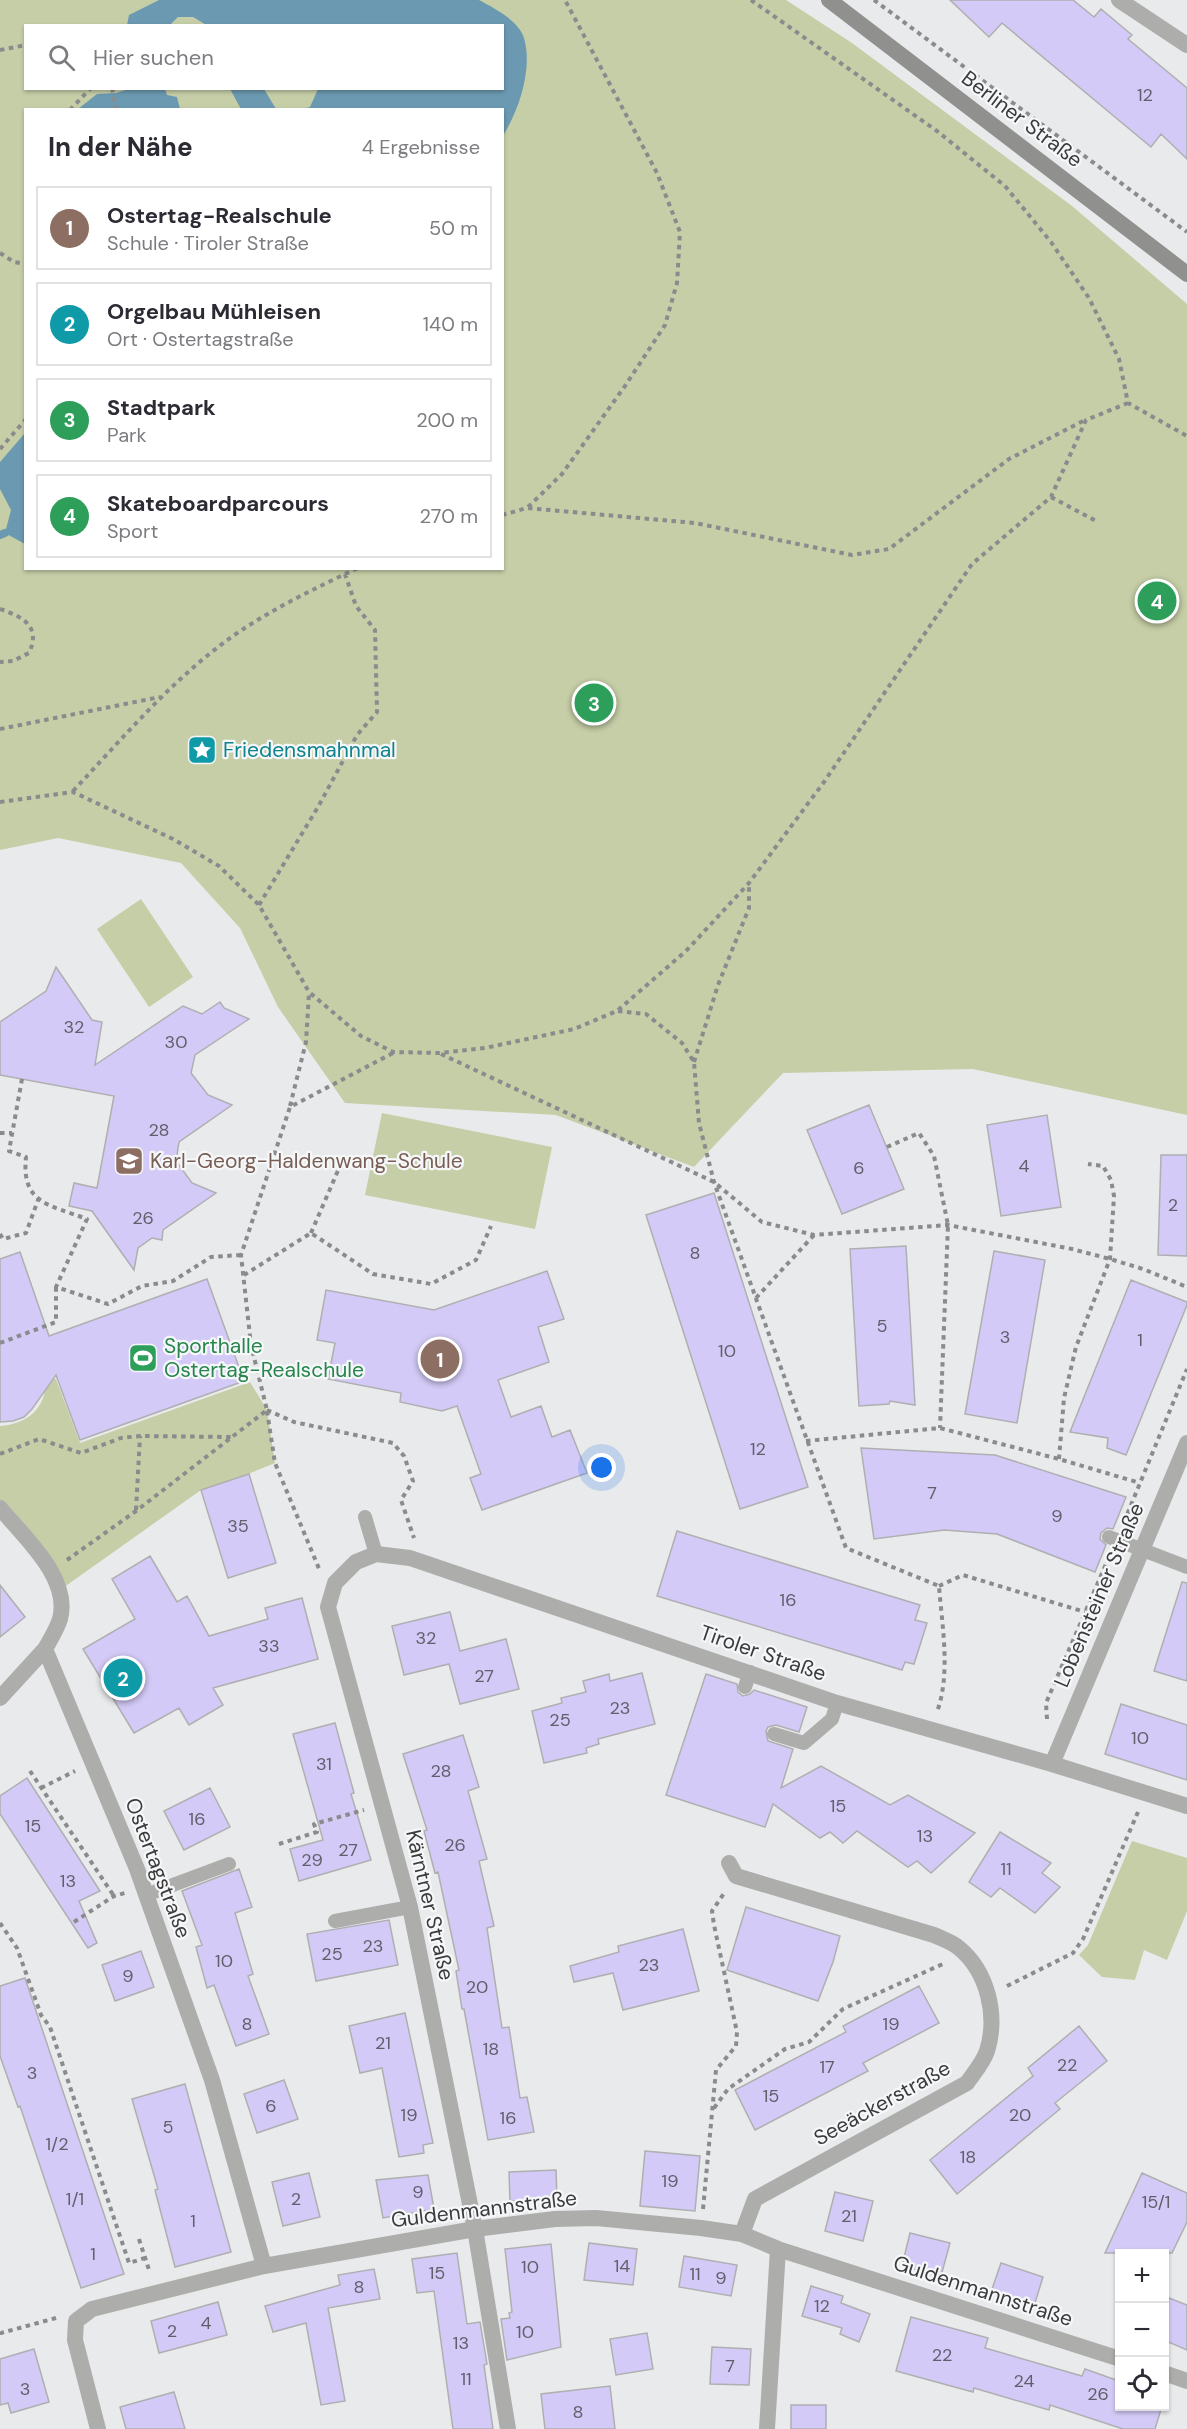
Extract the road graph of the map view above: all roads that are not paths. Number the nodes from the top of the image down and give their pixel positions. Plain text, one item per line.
1 (829, 0) edge
2 (1119, 0) edge
3 (1187, 45) edge
4 (1187, 274) edge
5 (1187, 1443) edge
6 (0, 1508) edge
7 (365, 1516) dead end
8 (1109, 1537) dead end
9 (1143, 1548) junction
10 (376, 1554) junction
11 (1187, 1567) edge
12 (45, 1649) junction
13 (0, 1698) edge
14 (837, 1703) junction
15 (774, 1734) dead end
16 (1052, 1764) junction
17 (1187, 1806) edge
18 (729, 1863) dead end
19 (229, 1864) dead end
20 (145, 1891) junction
21 (410, 1906) junction
22 (335, 1921) dead end
23 (475, 2229) junction
24 (742, 2234) junction
25 (778, 2249) junction
26 (264, 2266) junction
27 (1115, 2358) edge
28 (1169, 2375) edge
29 (1187, 2380) edge
30 (98, 2429) edge
31 (508, 2429) edge
32 (767, 2429) edge

1 - 4 main road, Berliner Straße
2 - 3 street
5 - 9 street, Lobensteiner Straße
6 - 12 street
7 - 10 lane
8 - 9 lane
9 - 11 lane
9 - 16 street, Lobensteiner Straße
10 - 14 street, Tiroler Straße
10 - 21 street, Kärntner Straße
12 - 13 street
12 - 20 street, Ostertagstraße
14 - 15 lane
14 - 16 street, Tiroler Straße
16 - 17 street, Tiroler Straße
18 - 24 street, Seeäckerstraße
19 - 20 lane
20 - 26 street, Ostertagstraße
21 - 22 lane
21 - 23 street, Kärntner Straße
23 - 24 street, Guldenmannstraße
23 - 26 street, Guldenmannstraße
23 - 31 street, Kärntner Straße
24 - 25 street, Guldenmannstraße
25 - 27 street, Guldenmannstraße
25 - 32 street
26 - 30 street, Guldenmannstraße
28 - 29 street

